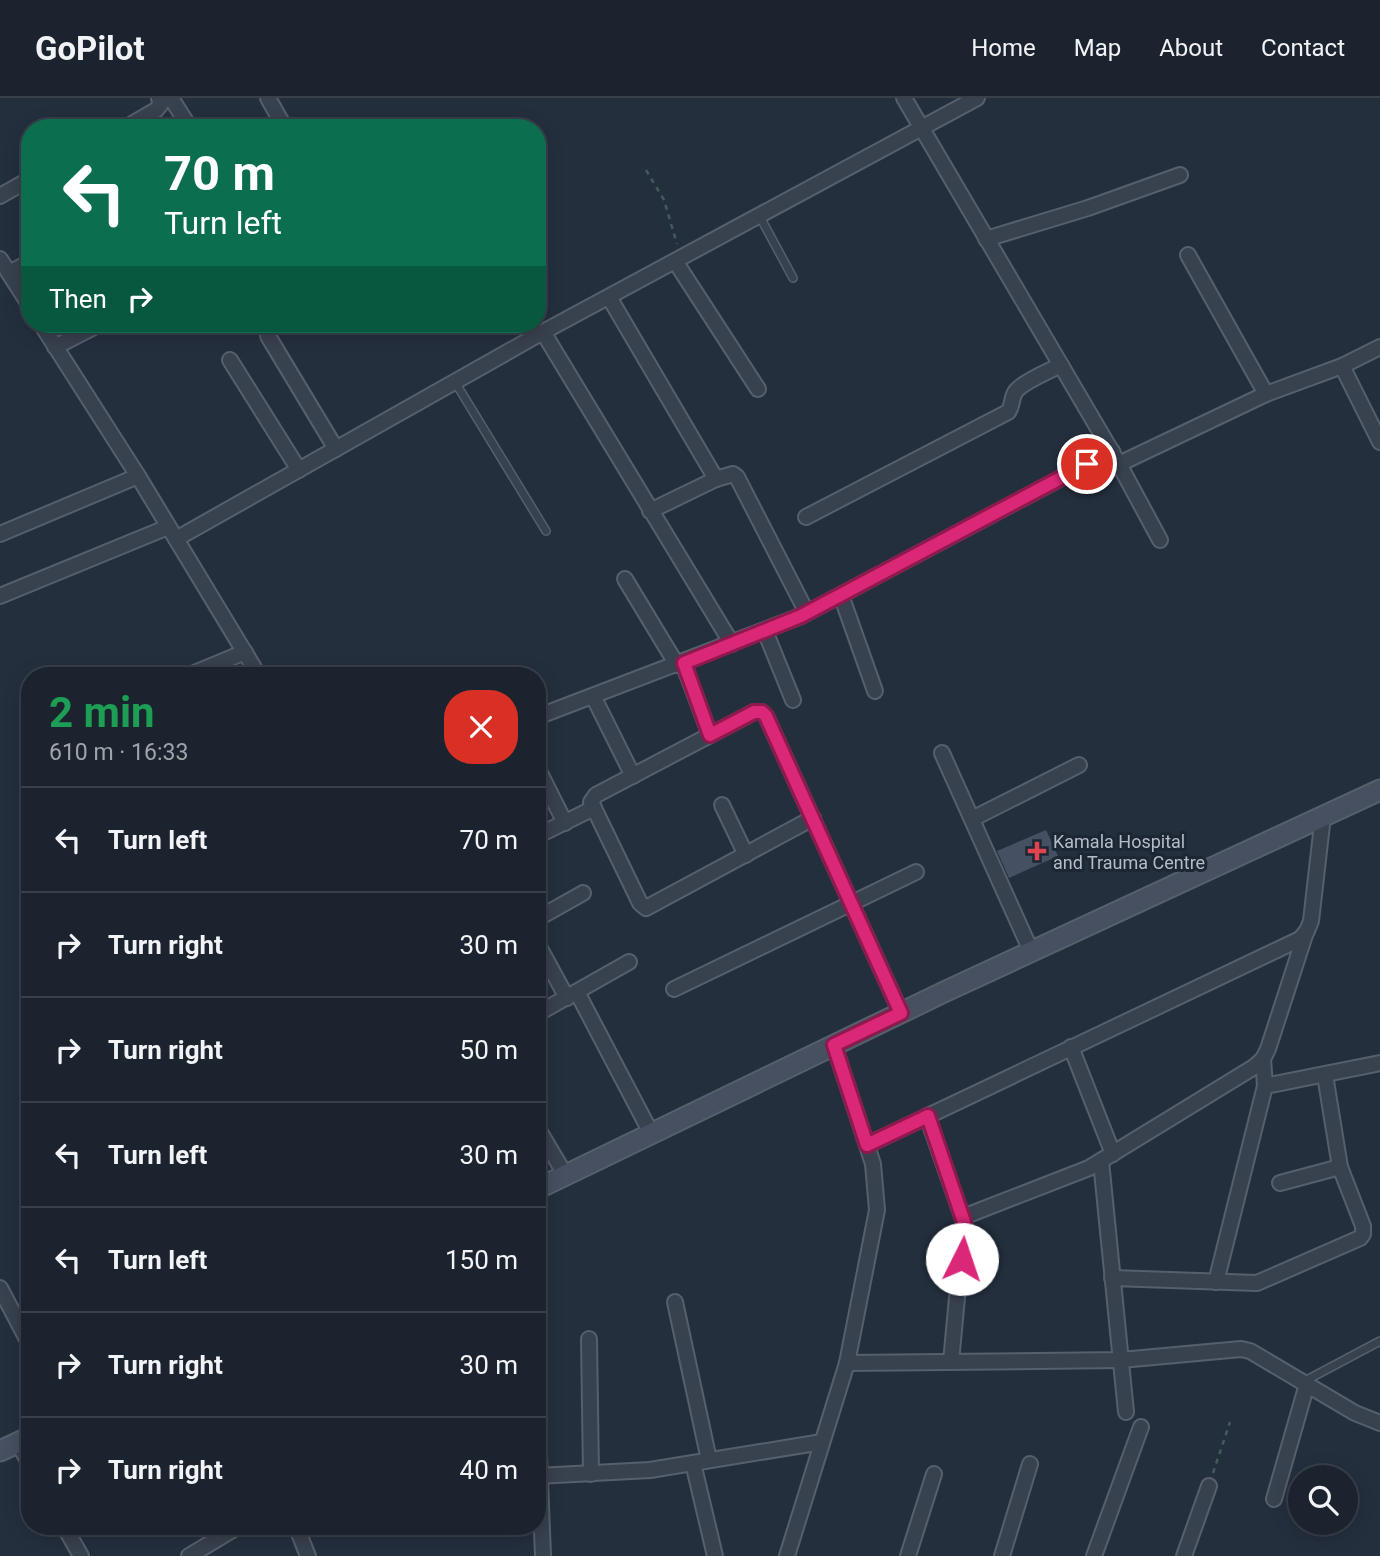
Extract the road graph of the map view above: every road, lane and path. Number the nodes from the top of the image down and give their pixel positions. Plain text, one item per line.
1 (159, 98) edge
2 (172, 98) edge
3 (268, 98) edge
4 (904, 98) edge
5 (970, 100) edge
6 (140, 119) edge
7 (185, 119) edge
8 (280, 119) edge
9 (921, 127) junction
10 (646, 170) dead end
11 (1180, 175) dead end
12 (21, 185) edge
13 (0, 196) edge
14 (759, 215) junction
15 (986, 239) junction
16 (1188, 256) dead end
17 (0, 259) edge
18 (678, 259) junction
19 (21, 267) edge
20 (9, 273) junction
21 (793, 278) dead end
22 (21, 292) edge
23 (609, 297) junction
24 (546, 330) edge
25 (46, 333) edge
26 (82, 333) edge
27 (541, 333) edge
28 (544, 333) edge
29 (268, 336) dead end
30 (55, 347) junction
31 (1380, 347) edge
32 (230, 360) dead end
33 (1061, 365) junction
34 (1342, 366) junction
35 (455, 382) junction
36 (758, 389) dead end
37 (1266, 394) junction
38 (1380, 442) edge
39 (336, 449) junction
40 (1115, 458) junction
41 (299, 470) junction
42 (138, 476) junction
43 (716, 478) junction
44 (650, 511) junction
45 (806, 517) dead end
46 (546, 531) dead end
47 (172, 533) junction
48 (0, 534) edge
49 (1160, 540) dead end
50 (625, 579) dead end
51 (841, 595) junction
52 (0, 596) edge
53 (807, 613) junction
54 (765, 631) junction
55 (732, 644) junction
56 (245, 652) junction
57 (680, 664) junction
58 (209, 667) edge
59 (254, 667) edge
60 (876, 691) dead end
61 (593, 696) junction
62 (793, 700) dead end
63 (546, 714) edge
64 (710, 735) junction
65 (942, 753) dead end
66 (1079, 765) dead end
67 (633, 776) junction
68 (546, 784) edge
69 (1379, 793) edge
70 (722, 805) dead end
71 (594, 808) junction
72 (1323, 817) junction
73 (813, 818) junction
74 (972, 819) junction
75 (565, 823) junction
76 (546, 832) edge
77 (746, 855) junction
78 (916, 872) dead end
79 (583, 893) dead end
80 (851, 904) junction
81 (546, 914) edge
82 (1307, 931) junction
83 (1031, 951) junction
84 (546, 956) edge
85 (629, 962) dead end
86 (674, 989) dead end
87 (572, 995) junction
88 (546, 1009) edge
89 (901, 1013) junction
90 (834, 1045) junction
91 (1071, 1047) junction
92 (1263, 1059) junction
93 (1380, 1063) edge
94 (1325, 1075) junction
95 (1265, 1086) junction
96 (928, 1116) junction
97 (651, 1133) junction
98 (546, 1142) edge
99 (867, 1145) junction
100 (1107, 1158) junction
101 (1340, 1167) junction
102 (566, 1175) junction
103 (1280, 1183) dead end
104 (546, 1185) edge
105 (963, 1217) junction
106 (1112, 1278) junction
107 (1216, 1282) junction
108 (0, 1288) edge
109 (675, 1302) dead end
110 (21, 1328) edge
111 (589, 1339) dead end
112 (1380, 1341) edge
113 (1121, 1360) junction
114 (951, 1362) junction
115 (847, 1363) junction
116 (1305, 1383) junction
117 (1126, 1412) dead end
118 (1230, 1422) dead end
119 (1380, 1423) edge
120 (1141, 1427) dead end
121 (822, 1442) junction
122 (709, 1460) junction
123 (693, 1463) junction
124 (1030, 1464) dead end
125 (591, 1474) junction
126 (934, 1474) dead end
127 (546, 1476) edge
128 (1209, 1486) joint
129 (1274, 1499) dead end
130 (69, 1535) edge
131 (225, 1535) edge
132 (300, 1535) edge
133 (542, 1535) edge
134 (215, 1541) junction
135 (81, 1556) edge
136 (189, 1556) edge
137 (221, 1556) edge
138 (308, 1556) edge
139 (543, 1556) edge
140 (715, 1556) edge
141 (787, 1556) edge
142 (908, 1556) edge
143 (1002, 1556) edge
144 (1094, 1556) edge
145 (1184, 1556) edge

1 - 6 street
2 - 7 street
3 - 8 street
4 - 9 street
5 - 9 street
9 - 14 street
9 - 15 street
10 - 18 path
11 - 15 street
12 - 13 street
14 - 18 street
14 - 21 lane
15 - 33 street
16 - 37 street
17 - 20 street
18 - 23 street
18 - 36 street
19 - 20 street
20 - 22 street
23 - 24 street
23 - 43 street
25 - 30 street
26 - 30 street
27 - 35 street
28 - 44 street
29 - 39 street
30 - 42 street
31 - 34 street
32 - 41 street
33 - 40 street
33 - 45 street
34 - 37 street
34 - 38 street
35 - 39 street
35 - 46 lane
37 - 40 street
39 - 41 street
40 - 49 street
40 - 51 street
41 - 47 street
42 - 47 street
42 - 48 street
43 - 44 street
43 - 53 street
44 - 55 street
47 - 52 street
47 - 56 street
50 - 57 street
51 - 53 street
51 - 60 street
53 - 54 street
54 - 55 street
54 - 62 street
55 - 57 street
56 - 58 street
56 - 59 street
57 - 61 street
57 - 64 street
61 - 63 street
61 - 67 street
64 - 67 street
64 - 73 street
65 - 74 street
66 - 74 street
67 - 71 street
68 - 75 street
69 - 72 main road
70 - 77 street
71 - 75 street
71 - 77 street
72 - 82 street
72 - 83 main road
73 - 77 street
73 - 80 street
74 - 83 street
75 - 76 street
78 - 80 street
79 - 81 street
80 - 86 street
80 - 89 street
82 - 91 street
82 - 92 street
83 - 89 main road
84 - 87 street
85 - 87 street
87 - 88 street
87 - 97 street
89 - 90 main road
90 - 97 main road
90 - 99 street
91 - 96 street
91 - 100 street
92 - 95 street
92 - 100 street
93 - 94 street
94 - 95 street
94 - 101 street
95 - 107 street
96 - 99 street
96 - 105 street
97 - 102 main road
98 - 102 street
99 - 115 street
100 - 105 street
100 - 106 street
101 - 103 street
101 - 107 street
102 - 104 main road
105 - 114 street
106 - 107 street
106 - 113 street
108 - 110 street
109 - 122 street
111 - 125 street
112 - 116 lane
113 - 114 street
113 - 116 street
113 - 117 street
114 - 115 street
115 - 121 street
116 - 119 street
116 - 129 street
118 - 128 path
120 - 144 street
121 - 122 street
121 - 141 street
122 - 123 street
123 - 125 street
123 - 140 street
124 - 143 street
125 - 127 street
126 - 142 street
128 - 145 street
130 - 135 street
131 - 134 street
132 - 138 street
133 - 139 street
134 - 136 street
134 - 137 street

